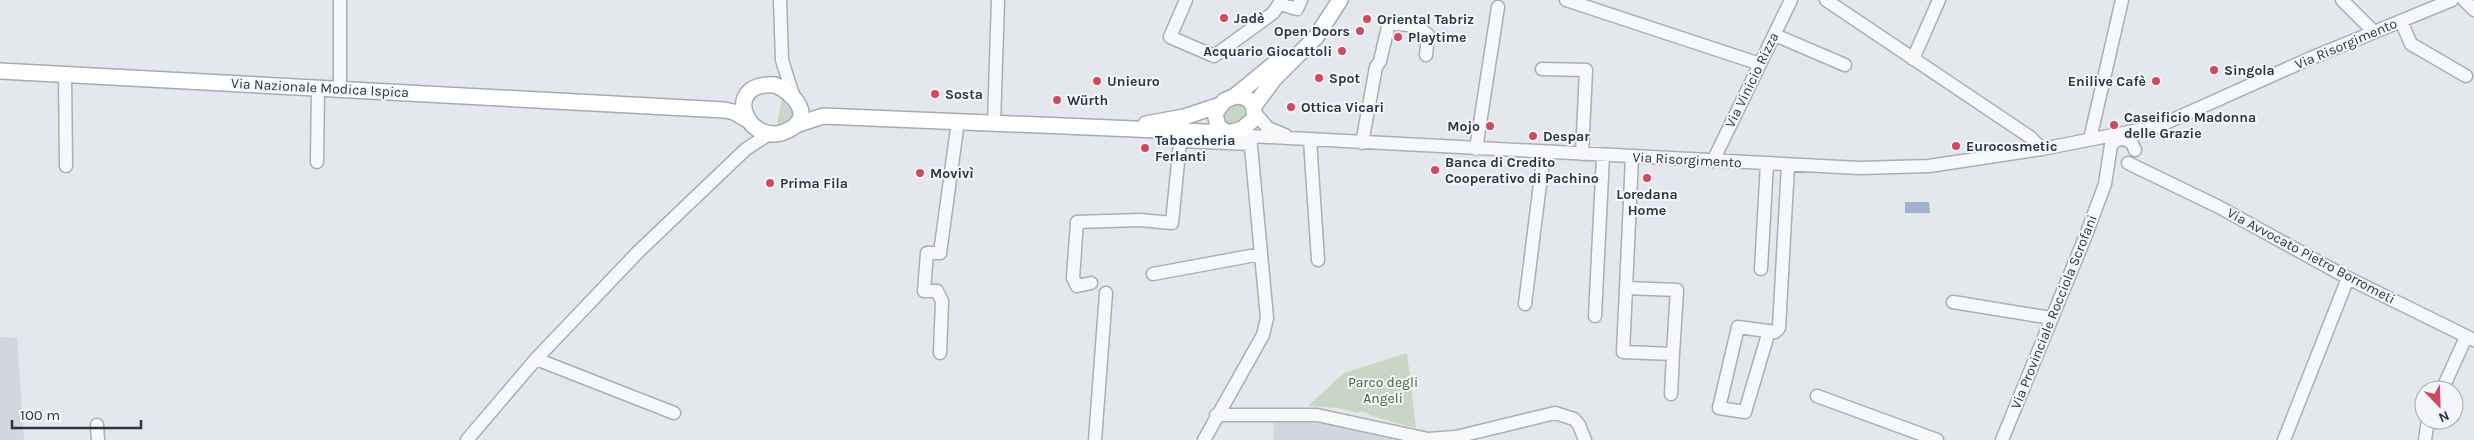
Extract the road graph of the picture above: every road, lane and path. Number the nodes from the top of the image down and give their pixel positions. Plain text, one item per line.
1 (340, 0) edge
2 (780, 0) edge
3 (998, 0) edge
4 (1186, 0) edge
5 (1301, 0) edge
6 (1329, 0) edge
7 (1340, 0) edge
8 (1566, 0) edge
9 (1792, 0) edge
10 (1826, 0) edge
11 (1939, 0) edge
12 (2122, 0) edge
13 (2342, 0) edge
14 (2452, 0) edge
15 (2464, 0) edge
16 (1281, 2) edge
17 (1498, 7) dead end
18 (2474, 10) edge
19 (2401, 21) junction
20 (2374, 32) junction
21 (1775, 34) junction
22 (1426, 55) dead end
23 (1913, 59) junction
24 (782, 60) junction
25 (1760, 64) junction
26 (1844, 65) dead end
27 (1542, 69) dead end
28 (0, 71) edge
29 (65, 74) junction
30 (2466, 76) dead end
31 (766, 85) junction
32 (318, 88) junction
33 (340, 89) junction
34 (748, 93) junction
35 (794, 96) junction
36 (1235, 96) junction
37 (1220, 104) junction
38 (639, 105) junction
39 (1254, 109) junction
40 (905, 119) junction
41 (747, 120) junction
42 (958, 121) junction
43 (994, 123) junction
44 (796, 125) junction
45 (2158, 126) junction
46 (1097, 128) junction
47 (771, 133) junction
48 (1241, 136) junction
49 (1181, 137) junction
50 (2117, 137) junction
51 (1294, 138) junction
52 (1310, 140) junction
53 (2084, 141) junction
54 (1362, 143) junction
55 (746, 149) junction
56 (1476, 149) junction
57 (2042, 149) junction
58 (1544, 152) junction
59 (1582, 154) junction
60 (2110, 154) junction
61 (1603, 156) junction
62 (1632, 157) junction
63 (2131, 157) junction
64 (1713, 161) junction
65 (317, 162) dead end
66 (1767, 164) junction
67 (1788, 165) junction
68 (66, 166) dead end
69 (2105, 184) junction
70 (1261, 254) junction
71 (1318, 260) dead end
72 (1761, 269) dead end
73 (1153, 274) dead end
74 (2348, 278) junction
75 (1091, 283) dead end
76 (1626, 288) junction
77 (1106, 293) dead end
78 (1953, 302) dead end
79 (1525, 304) dead end
80 (1595, 316) dead end
81 (2051, 318) junction
82 (1769, 331) junction
83 (2470, 339) edge
84 (940, 353) dead end
85 (1673, 354) junction
86 (536, 359) junction
87 (2447, 380) edge
88 (1671, 394) dead end
89 (1817, 396) dead end
90 (674, 413) dead end
91 (1216, 415) junction
92 (97, 424) dead end
93 (1902, 434) edge
94 (2289, 436) edge
95 (98, 440) edge
96 (468, 440) edge
97 (1095, 440) edge
98 (1204, 440) edge
99 (1585, 440) edge
100 (1937, 440) edge
101 (2002, 440) edge

1 - 33 street
2 - 24 street
3 - 43 street
4 - 16 street
5 - 16 street
6 - 36 main road
7 - 39 main road
8 - 25 street
9 - 21 street, Via Vinicio Rizza
10 - 23 street
11 - 23 street
12 - 53 street
13 - 20 street
14 - 19 street, Via Risorgimento
15 - 18 street
17 - 56 street
19 - 20 street, Via Risorgimento
19 - 30 street
20 - 45 street, Via Risorgimento
21 - 25 street, Via Vinicio Rizza
21 - 26 street
22 - 54 street
23 - 57 street
24 - 31 street
24 - 35 street
25 - 64 street, Via Vinicio Rizza
27 - 59 street
28 - 29 main road, Via Nazionale Modica Ispica
29 - 32 main road, Via Nazionale Modica Ispica
29 - 68 street
31 - 34 main road
31 - 35 main road
32 - 33 main road, Via Nazionale Modica Ispica
32 - 65 street
33 - 38 main road, Via Nazionale Modica Ispica
34 - 38 main road
34 - 41 main road
35 - 40 main road
35 - 44 main road
36 - 37 main road
36 - 39 main road
37 - 46 main road
37 - 48 main road
38 - 41 main road
39 - 48 main road
39 - 51 street
40 - 42 main road
40 - 44 main road
41 - 47 main road
41 - 55 street
42 - 43 main road
42 - 84 street
43 - 46 main road
44 - 47 main road
45 - 50 street, Via Risorgimento
45 - 63 street
46 - 49 main road
47 - 55 street
48 - 49 main road
48 - 49 street
48 - 51 street
48 - 70 street
49 - 75 street
50 - 53 street, Via Risorgimento
50 - 60 street
50 - 63 street
51 - 52 street, Via Risorgimento
52 - 54 street, Via Risorgimento
52 - 71 street
53 - 57 street, Via Risorgimento
53 - 60 street
54 - 56 street, Via Risorgimento
55 - 86 street
56 - 58 street, Via Risorgimento
57 - 67 street, Via Risorgimento
58 - 59 street, Via Risorgimento
58 - 79 street
59 - 61 street, Via Risorgimento
60 - 63 street
60 - 69 street
61 - 62 street, Via Risorgimento
61 - 80 street
62 - 64 street, Via Risorgimento
62 - 76 street
63 - 69 street
63 - 74 street, Via Avvocato Pietro Borrometi
64 - 66 street, Via Risorgimento
66 - 67 street, Via Risorgimento
66 - 72 street
67 - 82 street
69 - 81 street, Via Provinciale Rocciola Scrofani
70 - 73 street
70 - 91 street
74 - 83 street, Via Avvocato Pietro Borrometi
74 - 94 street
76 - 85 street
76 - 85 street
77 - 97 street
78 - 81 street
81 - 101 street, Via Provinciale Rocciola Scrofani
82 - 82 street
83 - 87 street
85 - 88 street
86 - 90 street
86 - 96 street
89 - 93 street
91 - 98 street
91 - 99 street
92 - 95 street
93 - 100 street

